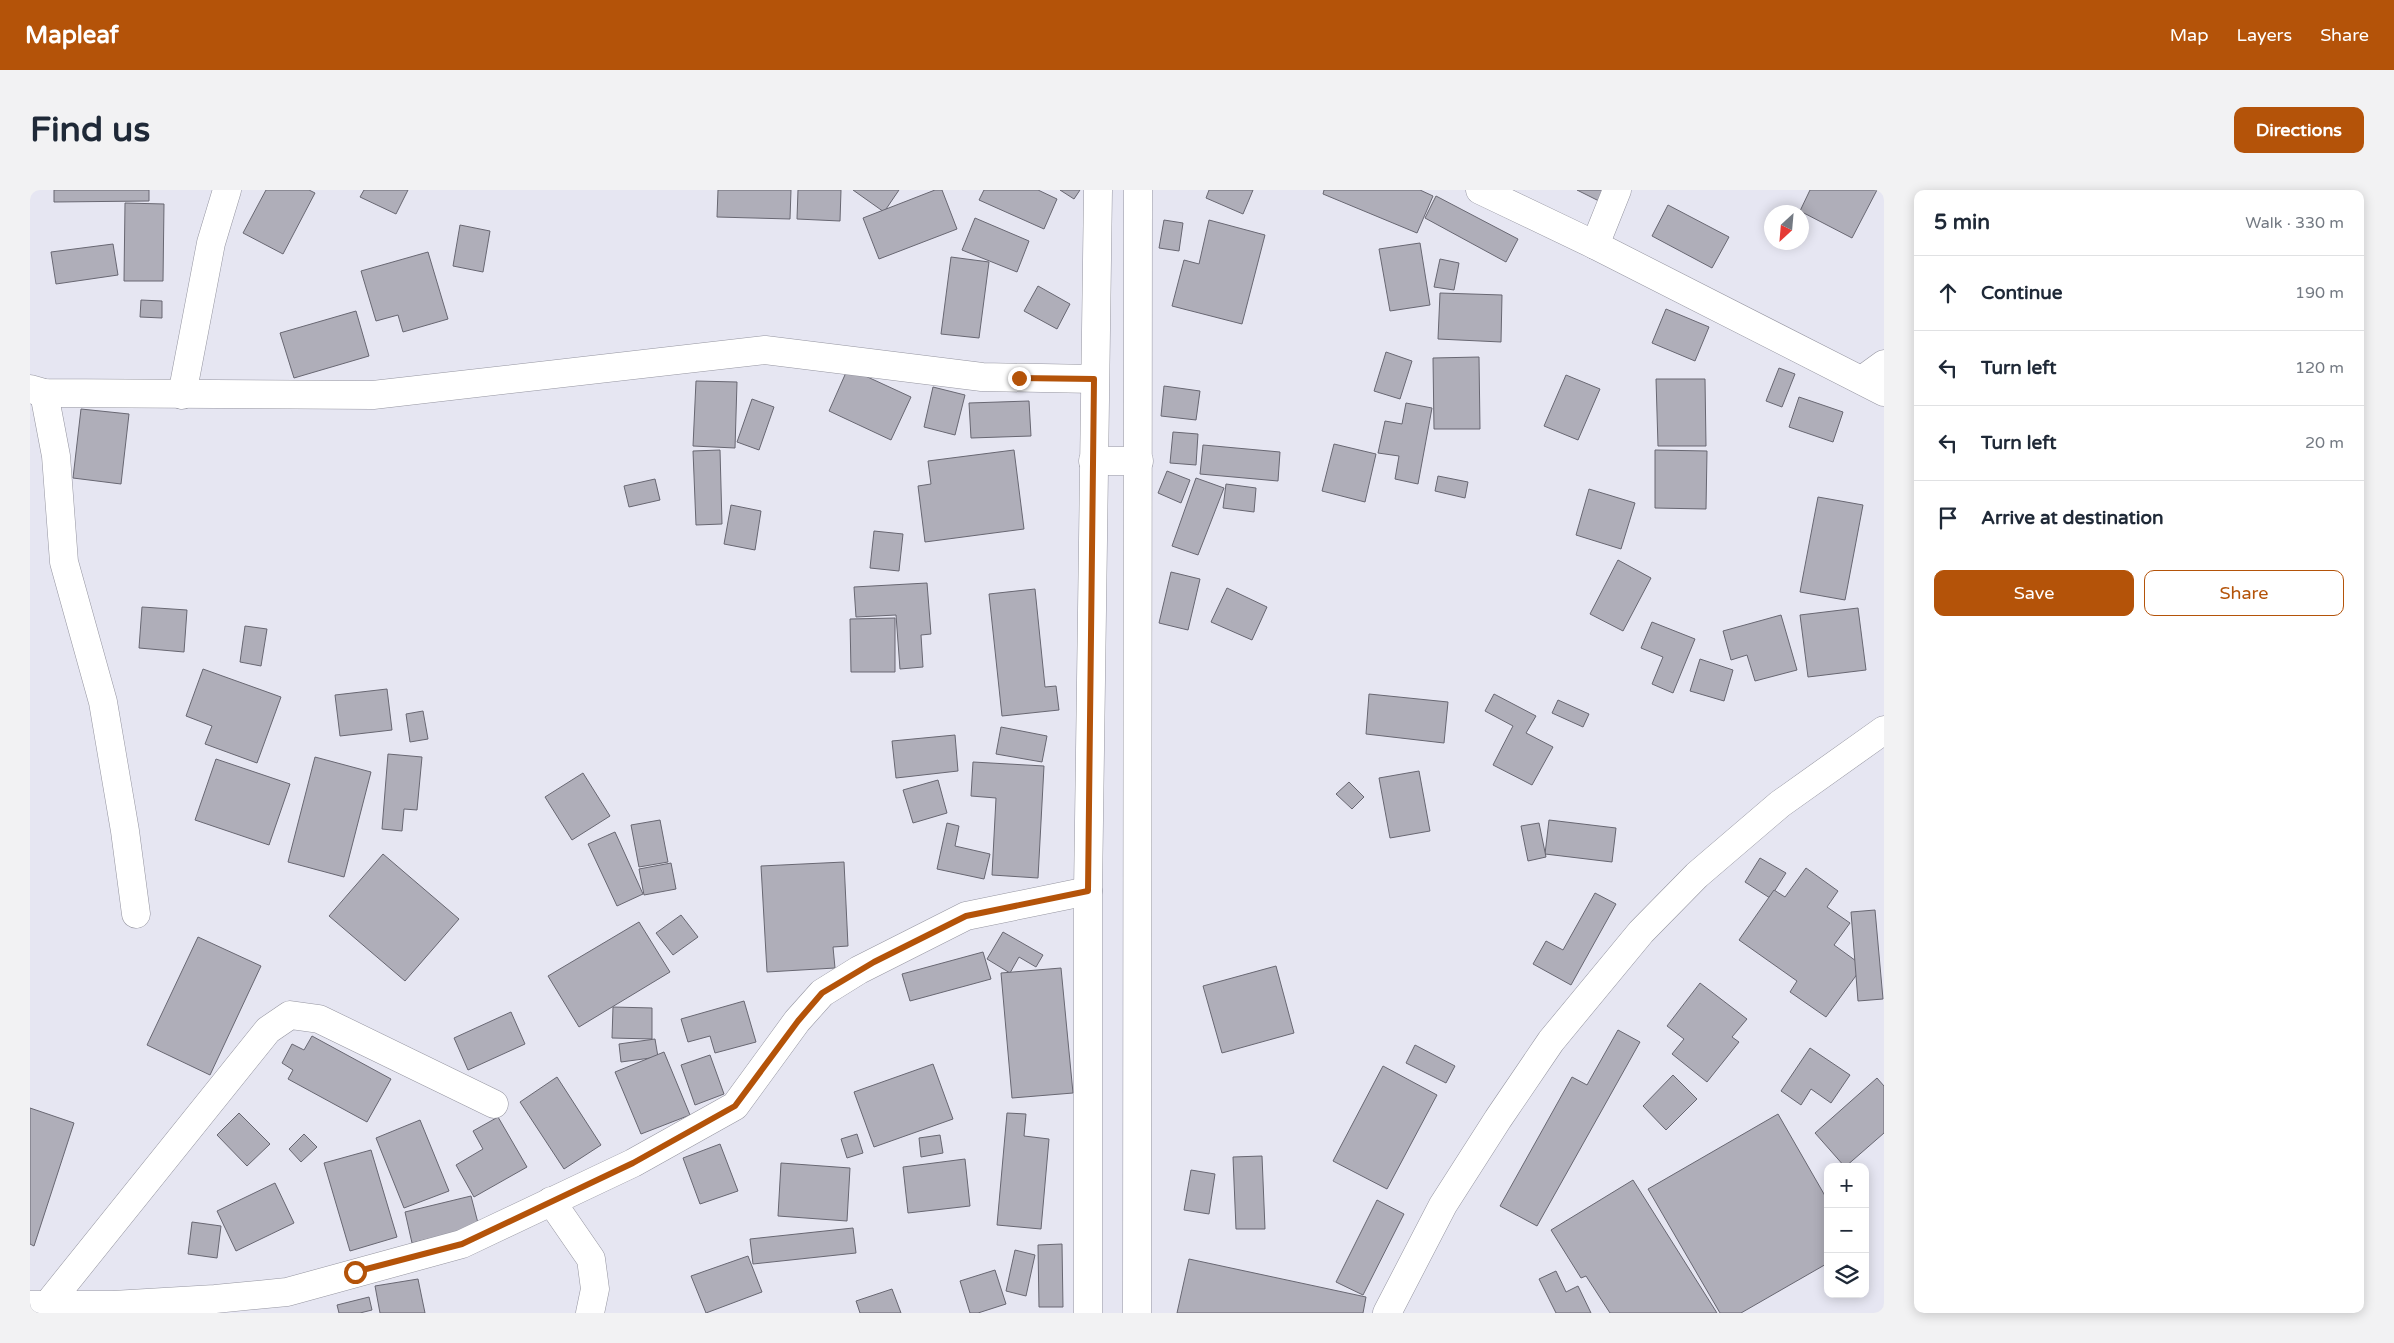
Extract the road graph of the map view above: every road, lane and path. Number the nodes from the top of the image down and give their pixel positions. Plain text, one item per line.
1 (227, 190) edge
2 (1098, 190) edge
3 (1138, 190) edge
4 (1480, 190) edge
5 (1617, 190) edge
6 (1595, 245) junction
7 (1884, 364) edge
8 (1094, 379) junction
9 (1873, 386) edge
10 (37, 391) edge
11 (182, 394) junction
12 (1093, 461) junction
13 (1140, 461) junction
14 (1884, 730) edge
15 (1088, 891) junction
16 (136, 914) dead end
17 (494, 1104) dead end
18 (551, 1201) junction
19 (39, 1304) edge
20 (590, 1313) edge
21 (1088, 1313) edge
22 (1137, 1313) edge
23 (1387, 1313) edge

1 - 11 street
2 - 8 street
3 - 13 street
4 - 6 street
5 - 6 street
6 - 9 street
7 - 9 street
8 - 11 street
8 - 12 street
10 - 11 street
10 - 16 street
12 - 13 street
12 - 15 street
13 - 22 street
14 - 23 street
15 - 18 street
15 - 21 street
17 - 19 street
18 - 19 street
18 - 20 street

